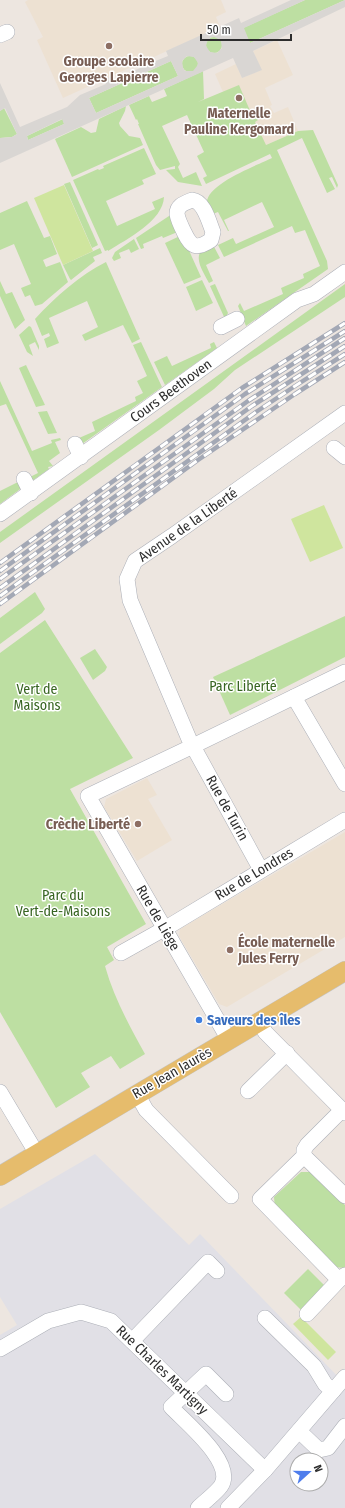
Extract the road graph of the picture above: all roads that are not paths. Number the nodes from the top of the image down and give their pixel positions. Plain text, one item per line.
1 (345, 272) edge
2 (238, 319) dead end
3 (221, 327) dead end
4 (345, 413) edge
5 (24, 479) dead end
6 (31, 493) junction
7 (0, 514) edge
8 (345, 672) edge
9 (294, 697) junction
10 (193, 746) junction
11 (345, 784) edge
12 (345, 820) edge
13 (261, 870) junction
14 (164, 929) junction
15 (121, 953) dead end
16 (345, 971) edge
17 (260, 1022) junction
18 (229, 1040) junction
19 (287, 1053) junction
20 (248, 1091) dead end
21 (0, 1092) edge
22 (137, 1094) junction
23 (344, 1112) edge
24 (36, 1154) junction
25 (304, 1156) junction
26 (0, 1176) edge
27 (232, 1196) dead end
28 (345, 1196) edge
29 (217, 1271) dead end
30 (342, 1277) edge
31 (307, 1314) dead end
32 (265, 1318) dead end
33 (132, 1341) junction
34 (0, 1349) edge
35 (345, 1377) edge
36 (333, 1391) junction
37 (185, 1392) junction
38 (226, 1394) dead end
39 (345, 1426) edge
40 (299, 1431) junction
41 (265, 1470) junction
42 (198, 1508) edge
43 (228, 1508) edge

1 - 6 street, Cours Beethoven
2 - 3 street
4 - 10 street, Avenue de la Liberté
5 - 6 street
6 - 7 street, Cours Beethoven
8 - 9 street
9 - 10 street
9 - 11 street
10 - 13 street, Rue de Turin
10 - 14 street, Rue de Liège
12 - 13 street, Rue de Londres
13 - 14 street, Rue de Londres
14 - 15 street, Rue de Londres
14 - 18 street, Rue de Liège
16 - 17 main road, Rue Jean Jaurès
17 - 18 main road, Rue Jean Jaurès
17 - 19 street
18 - 22 main road, Rue Jean Jaurès
19 - 20 street
19 - 23 street
21 - 24 street
22 - 24 main road, Rue Jean Jaurès
22 - 27 street
23 - 25 street
24 - 26 main road, Rue Jean Jaurès
25 - 28 street
25 - 30 street
29 - 33 street
30 - 31 street
32 - 36 street
33 - 34 street, Rue Charles Martigny
33 - 37 street, Rue Charles Martigny
35 - 36 street
36 - 40 street
37 - 38 street
37 - 41 street, Rue Charles Martigny
37 - 42 street
39 - 40 street
40 - 41 street
41 - 43 street

